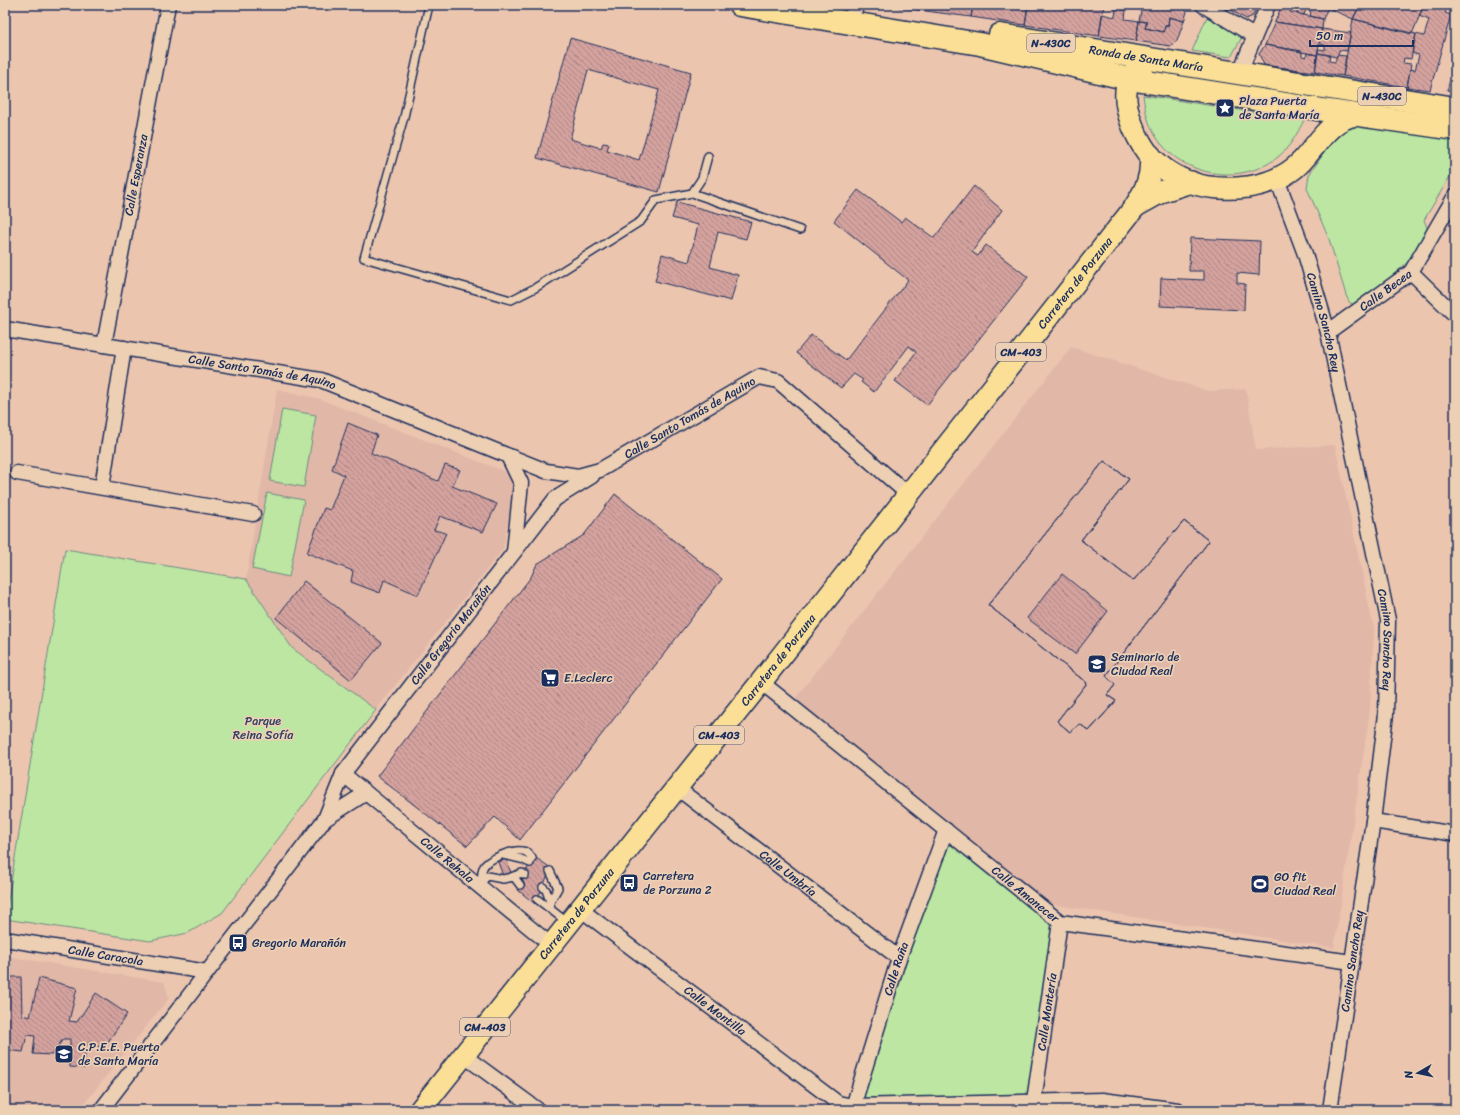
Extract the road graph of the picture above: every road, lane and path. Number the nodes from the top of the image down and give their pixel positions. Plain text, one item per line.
1 (168, 5) edge
2 (428, 5) edge
3 (740, 5) edge
4 (820, 5) edge
5 (1203, 5) edge
6 (1268, 5) edge
7 (853, 13) edge
8 (1254, 36) junction
9 (1098, 71) junction
10 (1250, 74) junction
11 (1129, 79) junction
12 (1309, 85) junction
13 (1455, 108) edge
14 (1128, 110) junction
15 (1323, 110) junction
16 (1356, 115) junction
17 (1455, 129) edge
18 (1311, 149) junction
19 (1150, 155) junction
20 (708, 156) dead end
21 (1277, 179) junction
22 (1192, 182) junction
23 (692, 193) junction
24 (1455, 196) edge
25 (1134, 208) junction
26 (800, 230) dead end
27 (1411, 272) junction
28 (1455, 315) edge
29 (5, 329) edge
30 (1328, 332) junction
31 (104, 345) junction
32 (124, 348) junction
33 (508, 456) junction
34 (600, 470) junction
35 (17, 473) dead end
36 (102, 487) junction
37 (909, 495) junction
38 (253, 514) dead end
39 (514, 552) junction
40 (761, 682) junction
41 (343, 774) junction
42 (677, 788) junction
43 (366, 793) junction
44 (325, 819) junction
45 (1373, 821) junction
46 (946, 830) junction
47 (1455, 834) edge
48 (531, 860) dead end
49 (525, 874) dead end
50 (551, 875) dead end
51 (511, 877) junction
52 (482, 885) junction
53 (520, 885) dead end
54 (543, 887) dead end
55 (537, 899) dead end
56 (550, 902) junction
57 (551, 910) junction
58 (574, 916) junction
59 (1060, 922) junction
60 (5, 939) edge
61 (551, 945) junction
62 (899, 958) junction
63 (1352, 962) junction
64 (206, 972) junction
65 (463, 1055) junction
66 (1034, 1102) junction
67 (853, 1108) edge
68 (101, 1110) edge
69 (420, 1110) edge
70 (538, 1110) edge
71 (1178, 1110) edge
72 (1330, 1110) edge

1 - 31 street, Calle Esperanza
2 - 23 lane
3 - 7 highway, N-430C
4 - 7 highway, N-430C
5 - 8 street
6 - 8 street
7 - 9 highway, Ronda de Santa María / N-430C
7 - 10 highway, Ronda de Santa María / N-430C
8 - 10 street
9 - 11 highway, Ronda de Santa María / N-430C
9 - 14 main road
10 - 11 main road
10 - 12 highway, N-430C
11 - 14 main road
11 - 15 highway, N-430C
12 - 13 highway, N-430C
12 - 15 main road
14 - 19 main road
15 - 16 highway, N-430C
15 - 18 main road
16 - 17 highway, N-430C
16 - 18 main road
18 - 21 main road
19 - 22 main road
19 - 25 main road, Carretera de Porzuna
20 - 23 lane
21 - 22 main road
21 - 30 street, Camino Sancho Rey
22 - 25 main road
23 - 26 lane
24 - 27 street, Calle Becea
25 - 37 main road, Carretera de Porzuna / CM-403
27 - 28 street
27 - 30 street, Calle Becea
29 - 31 street, Calle Santo Tomás de Aquino
30 - 45 street, Camino Sancho Rey
31 - 32 street, Calle Santo Tomás de Aquino
32 - 33 street, Calle Santo Tomás de Aquino
32 - 36 street
33 - 34 street, Calle Santo Tomás de Aquino
33 - 39 street
34 - 37 street, Calle Santo Tomás de Aquino
34 - 39 street, Calle Gregorio Marañón
35 - 36 street
36 - 38 street
37 - 40 main road, Carretera de Porzuna / CM-403
39 - 41 street, Calle Gregorio Marañón
40 - 42 main road, Carretera de Porzuna / CM-403
40 - 46 street, Calle Amanecer
41 - 43 street, Calle Rehala
41 - 44 street, Calle Gregorio Marañón
42 - 58 main road, Carretera de Porzuna / CM-403
42 - 62 street, Calle Umbría
43 - 44 street, Calle Gregorio Marañón
43 - 52 street, Calle Rehala
44 - 64 street, Calle Gregorio Marañón
45 - 47 street
45 - 63 street, Camino Sancho Rey
46 - 59 street, Calle Amanecer
46 - 62 street, Calle Raña
48 - 52 lane
49 - 51 lane
50 - 56 lane
51 - 52 lane
51 - 53 lane
52 - 61 street, Calle Rehala
54 - 56 lane
55 - 57 lane
56 - 57 lane
57 - 58 lane
58 - 61 main road, Carretera de Porzuna / CM-403
58 - 67 street, Calle Montilla
59 - 63 street, Calle Amanecer
59 - 66 street, Calle Montería
60 - 64 street, Calle Caracola
61 - 65 main road, Carretera de Porzuna / CM-403
62 - 67 street, Calle Raña
63 - 72 street, Camino Sancho Rey
64 - 68 street, Calle Gregorio Marañón
65 - 69 main road, Carretera de Porzuna / CM-403
65 - 70 street
66 - 67 street
66 - 71 street

